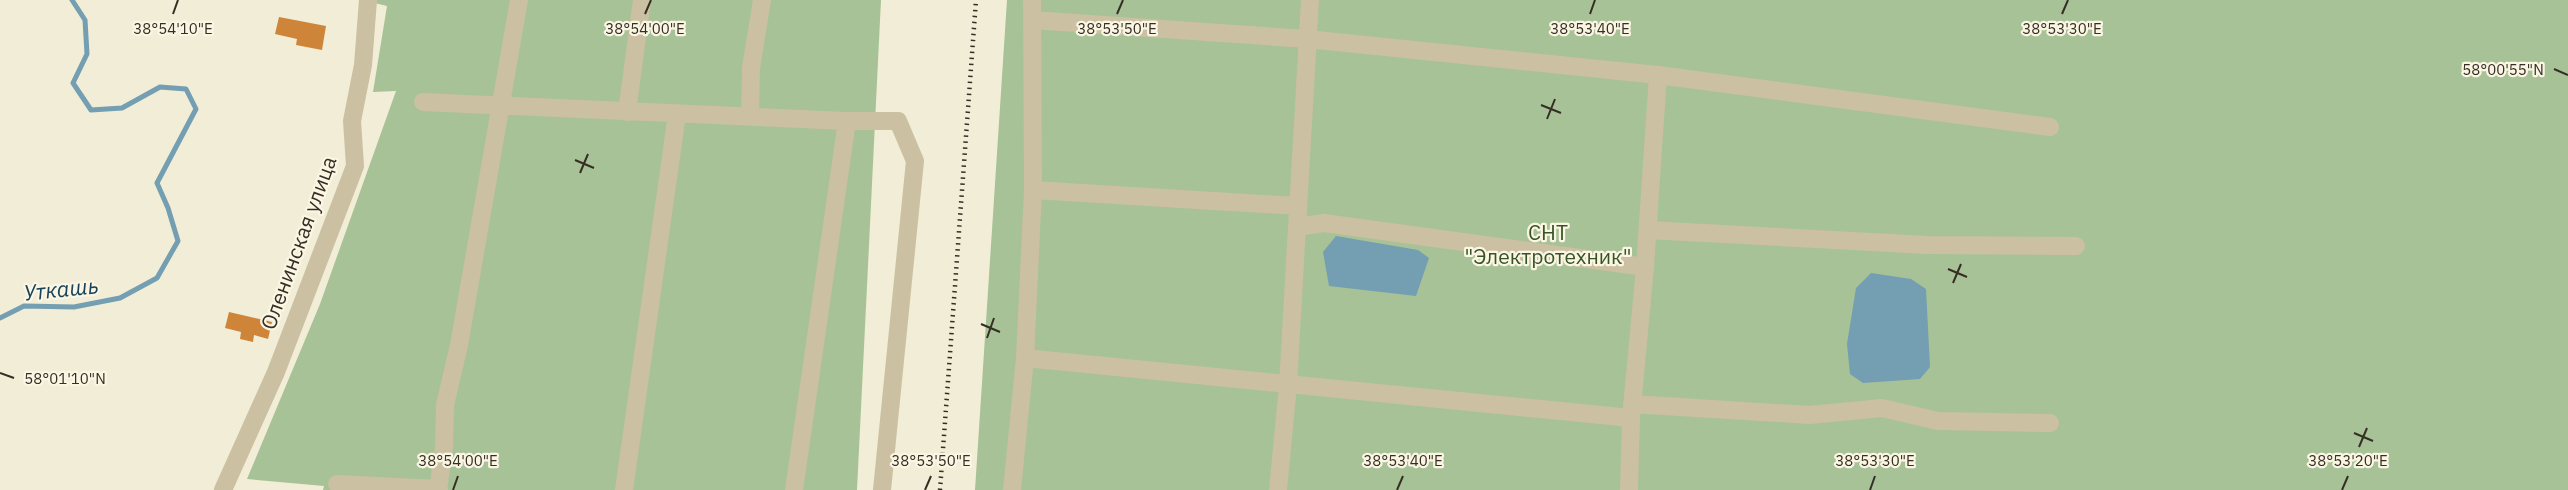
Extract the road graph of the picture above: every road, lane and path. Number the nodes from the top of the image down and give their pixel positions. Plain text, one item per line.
1 (368, 0) edge
2 (519, 0) edge
3 (642, 0) edge
4 (762, 0) edge
5 (1032, 0) edge
6 (1310, 0) edge
7 (1032, 20) junction
8 (1307, 39) junction
9 (1658, 75) junction
10 (423, 102) dead end
11 (502, 106) junction
12 (627, 112) junction
13 (677, 114) junction
14 (750, 117) junction
15 (847, 122) junction
16 (2050, 127) dead end
17 (1033, 190) junction
18 (1298, 206) junction
19 (1297, 227) junction
20 (1648, 230) junction
21 (2076, 246) dead end
22 (1645, 267) junction
23 (1025, 358) junction
24 (1288, 385) junction
25 (1632, 411) junction
26 (2049, 423) dead end
27 (337, 484) dead end
28 (439, 489) edge
29 (223, 490) edge
30 (624, 490) edge
31 (794, 490) edge
32 (882, 490) edge
33 (1012, 490) edge
34 (1278, 490) edge
35 (1629, 490) edge

1 - 29 street, Оленинская улица
2 - 11 street
3 - 12 street
4 - 14 street
5 - 7 street
6 - 8 street
7 - 8 street
7 - 17 street
8 - 9 street
8 - 18 street
9 - 16 street
9 - 20 street
10 - 11 street
11 - 12 street
11 - 28 street
12 - 13 street
13 - 14 street
13 - 30 street
14 - 15 street
15 - 31 street
15 - 32 street
17 - 18 street
17 - 23 street
18 - 19 street
19 - 22 street
19 - 24 street
20 - 21 street
20 - 22 street
22 - 25 street
23 - 24 street
23 - 33 street
24 - 25 street
24 - 34 street
25 - 26 street
25 - 35 street
27 - 28 street

